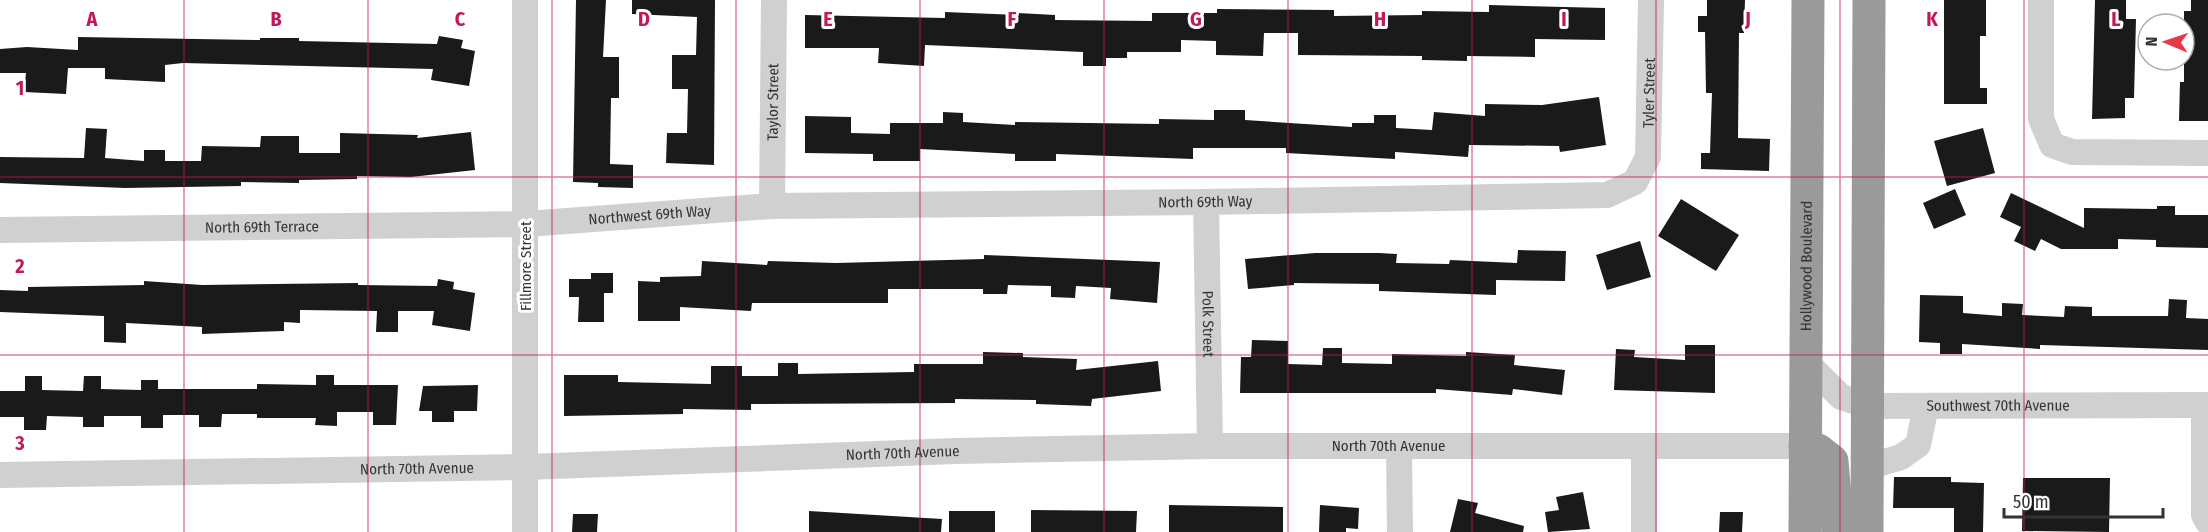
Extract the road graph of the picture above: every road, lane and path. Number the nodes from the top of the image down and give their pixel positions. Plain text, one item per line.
1 (525, 0) edge
2 (774, 0) edge
3 (1651, 0) edge
4 (1808, 0) edge
5 (1869, 0) edge
6 (2040, 0) edge
7 (2208, 153) edge
8 (1635, 182) joint
9 (1206, 202) junction
10 (772, 206) junction
11 (526, 225) junction
12 (0, 230) edge
13 (1806, 362) junction
14 (2206, 405) edge
15 (1868, 406) junction
16 (1926, 406) junction
17 (1210, 446) junction
18 (1644, 446) junction
19 (1805, 446) junction
20 (1399, 447) junction
21 (526, 467) junction
22 (1868, 467) junction
23 (0, 476) edge
24 (2208, 522) edge
25 (525, 532) edge
26 (1400, 532) edge
27 (1644, 532) edge
28 (1805, 532) edge
29 (1838, 532) edge
30 (1867, 532) edge

1 - 11 street, Fillmore Street
2 - 10 street, Taylor Street
3 - 8 street, Tyler Street
4 - 13 highway, Hollywood Boulevard
5 - 15 highway
6 - 7 street
8 - 9 street, North 69th Way
9 - 10 street, North 69th Way
9 - 17 street, Polk Street
10 - 11 street, Northwest 69th Way
11 - 12 street, North 69th Terrace
11 - 21 street, Fillmore Street
13 - 15 street, Southwest 70th Avenue
13 - 19 highway, Hollywood Boulevard
14 - 16 street, Southwest 70th Avenue
14 - 24 street
15 - 16 street, Southwest 70th Avenue
15 - 22 highway
16 - 22 street
17 - 20 street, North 70th Avenue
17 - 21 street, North 70th Avenue
18 - 19 street, North 70th Avenue
18 - 20 street, North 70th Avenue
18 - 27 street
19 - 28 highway, Hollywood Boulevard
19 - 29 highway
20 - 26 street
21 - 23 street, North 70th Avenue
21 - 25 street, Fillmore Street
22 - 30 highway

